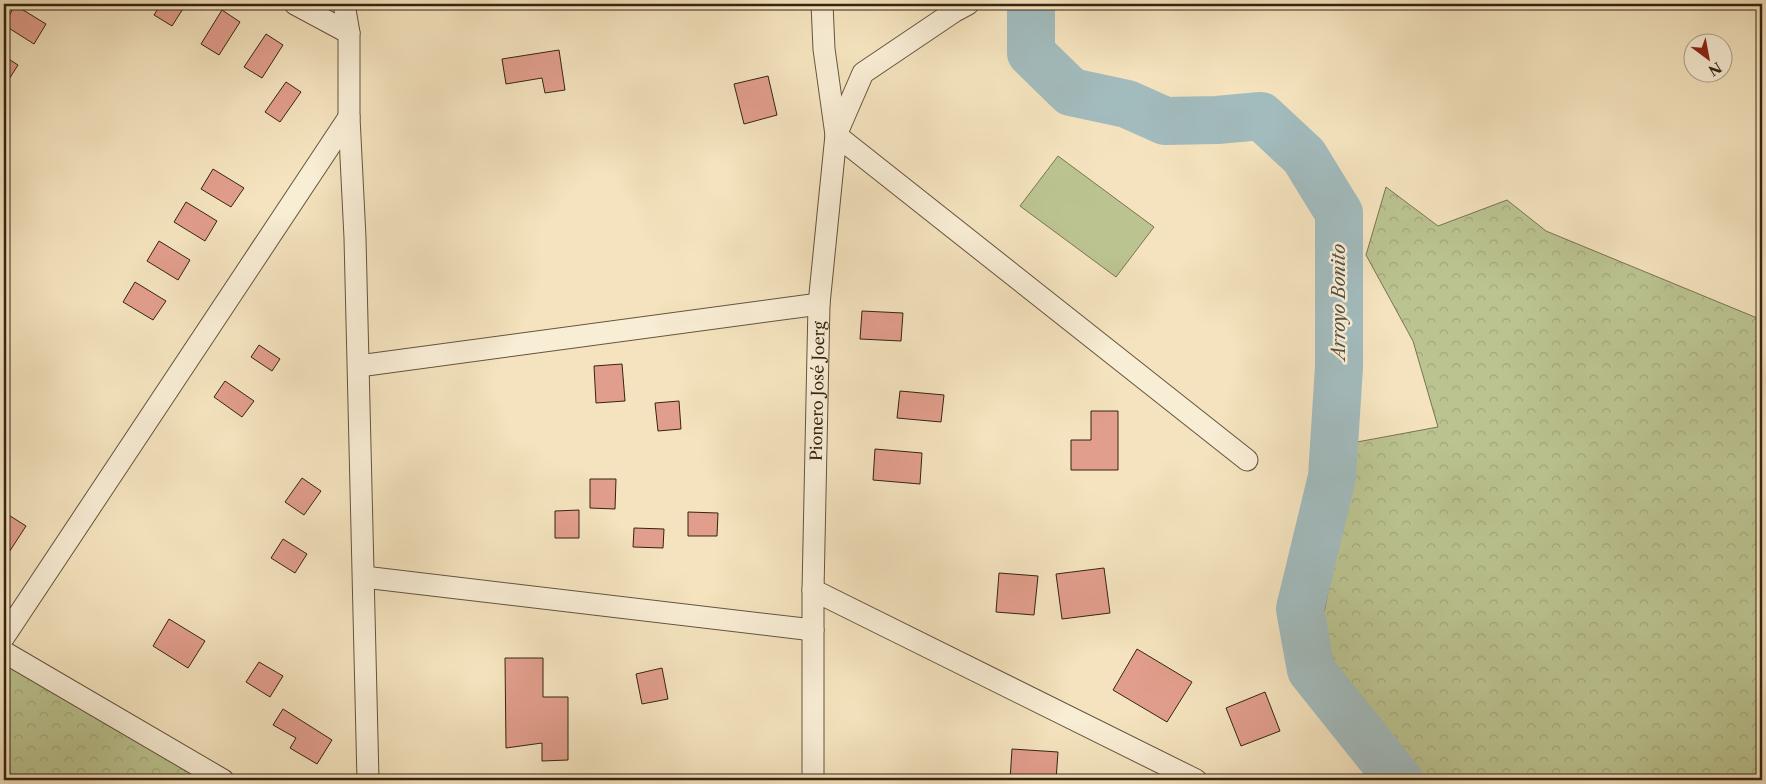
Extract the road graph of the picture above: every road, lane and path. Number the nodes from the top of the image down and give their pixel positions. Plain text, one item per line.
1 (295, 4) edge
2 (344, 4) edge
3 (822, 4) edge
4 (968, 4) edge
5 (349, 33) junction
6 (349, 117) junction
7 (836, 135) junction
8 (819, 304) junction
9 (358, 366) junction
10 (1247, 460) dead end
11 (364, 577) junction
12 (813, 590) junction
13 (813, 630) junction
14 (4, 637) edge
15 (4, 652) edge
16 (223, 780) edge
17 (368, 780) edge
18 (813, 780) edge
19 (1196, 780) edge

1 - 5 street
2 - 5 street
3 - 7 street, Pionero José Joerg
4 - 7 street
5 - 6 street
6 - 9 street
6 - 14 street
7 - 8 street, Pionero José Joerg
7 - 10 street
8 - 9 street
8 - 12 street, Pionero José Joerg
9 - 11 street
11 - 13 street
11 - 17 street
12 - 13 street, Pionero José Joerg
12 - 19 street
13 - 18 street, Pionero José Joerg
15 - 16 street

